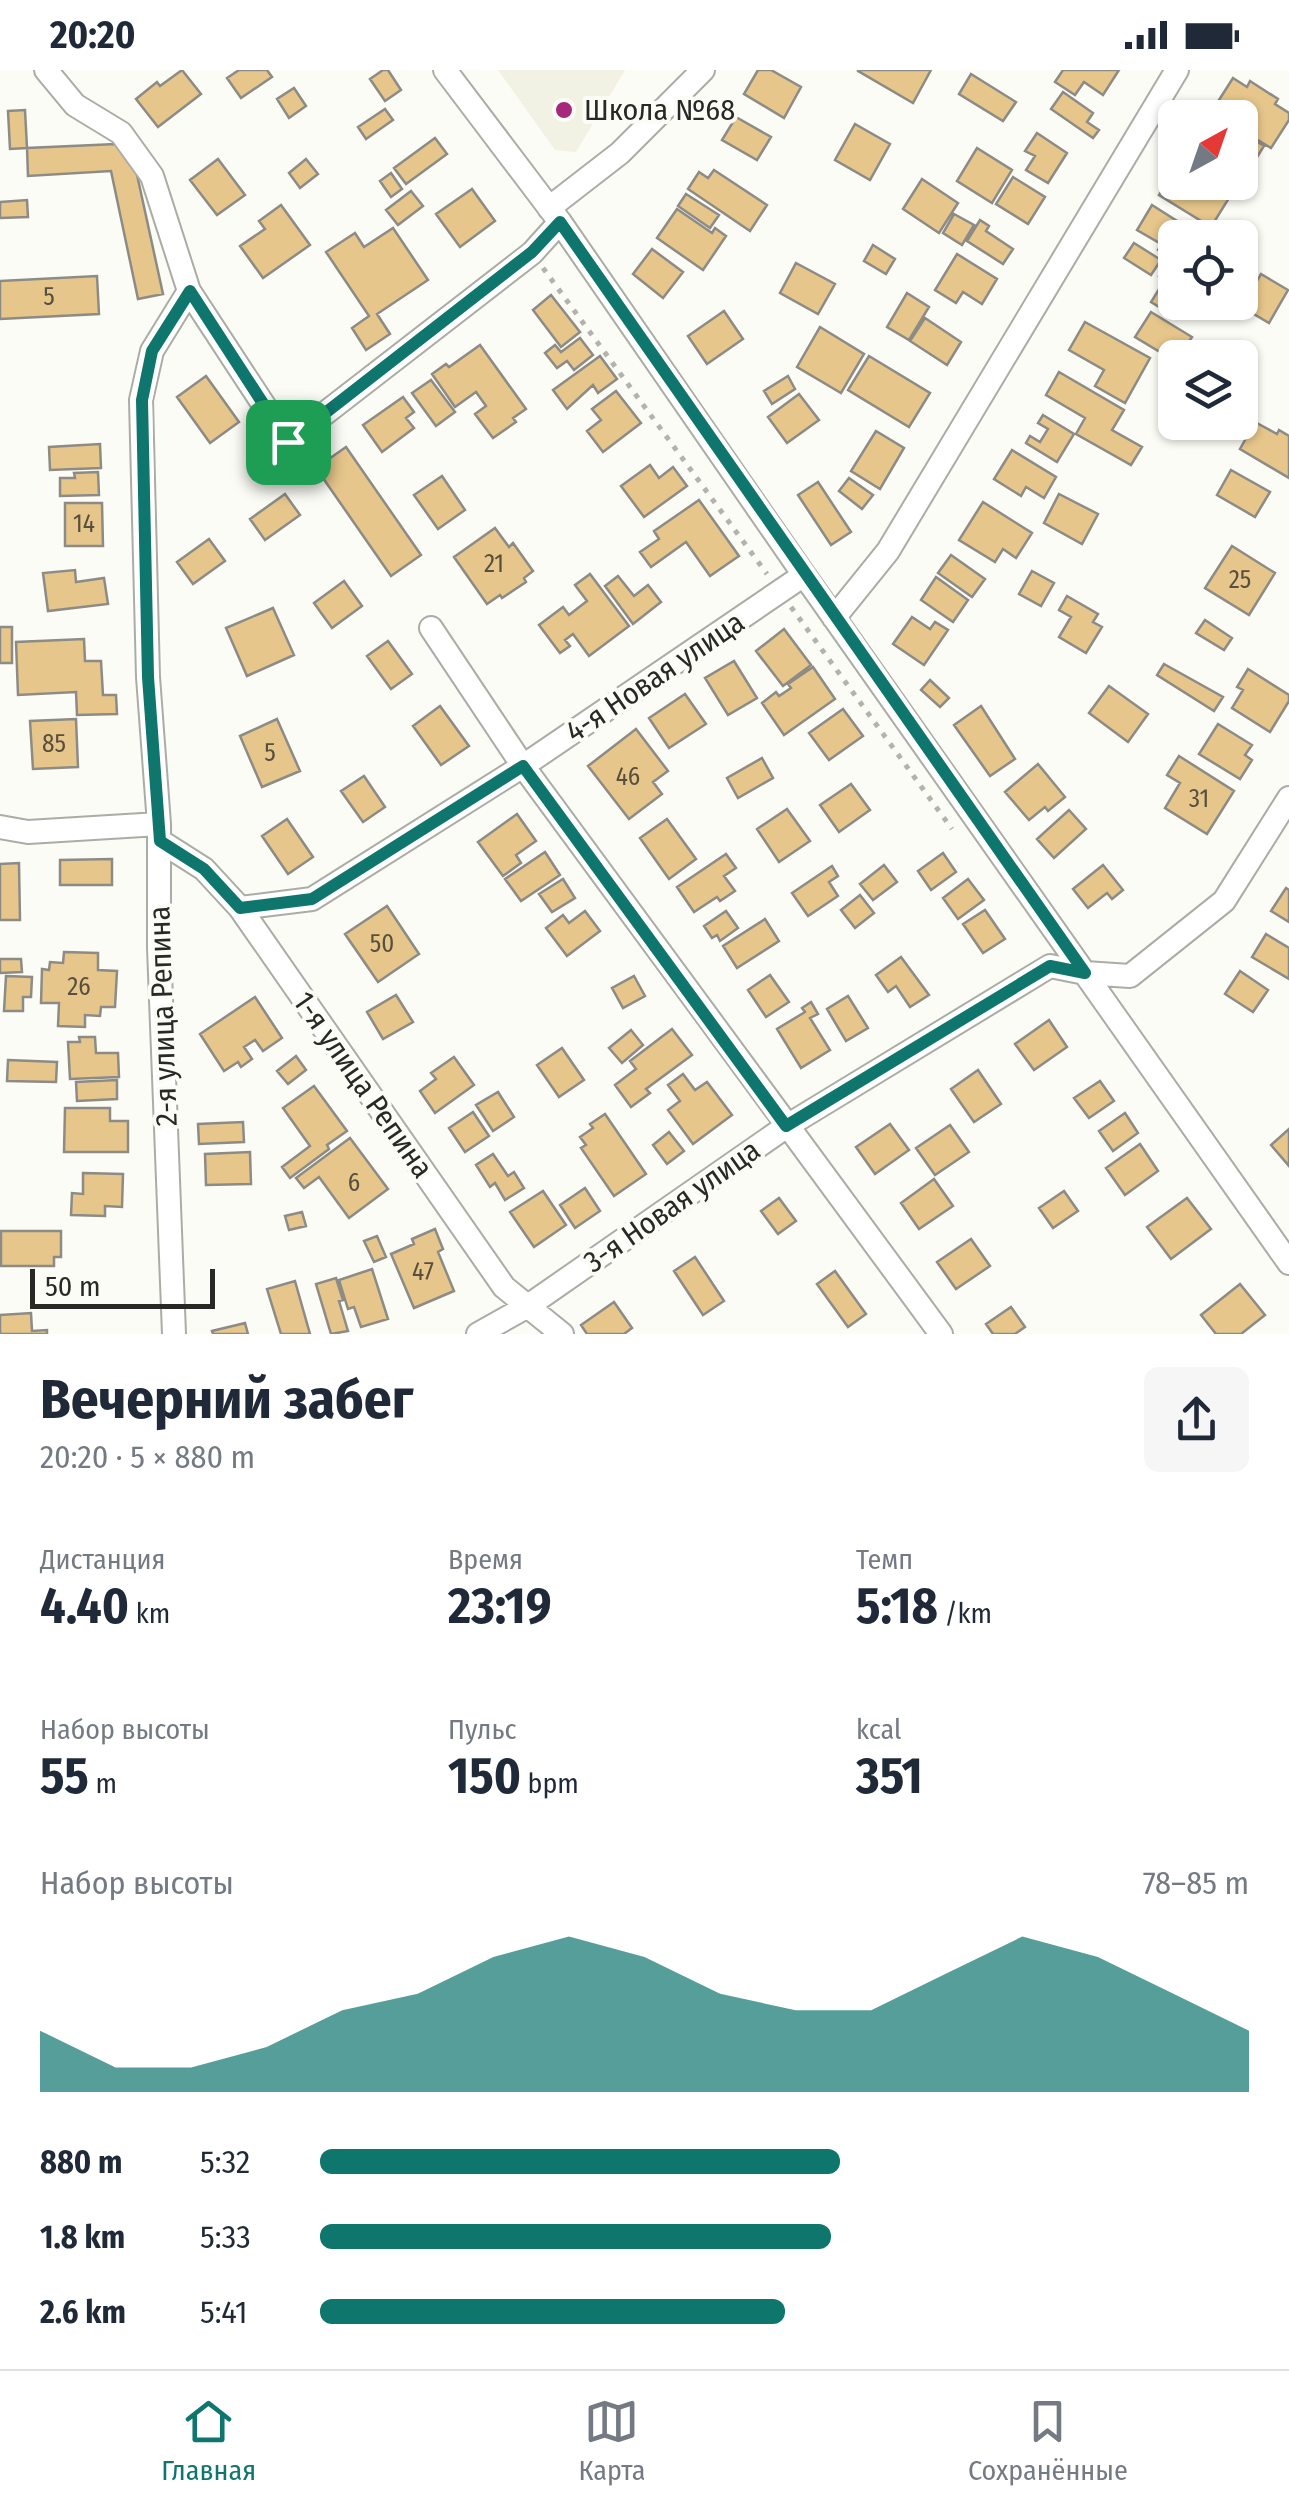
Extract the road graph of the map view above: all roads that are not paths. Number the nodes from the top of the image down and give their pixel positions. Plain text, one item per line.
1 (46, 70) edge
2 (445, 70) edge
3 (703, 70) edge
4 (1177, 70) edge
5 (555, 215) junction
6 (190, 291) junction
7 (804, 576) junction
8 (834, 618) junction
9 (431, 628) dead end
10 (523, 766) junction
11 (1289, 798) edge
12 (0, 827) edge
13 (160, 832) junction
14 (240, 908) junction
15 (1085, 973) junction
16 (786, 1126) junction
17 (1289, 1263) edge
18 (528, 1306) junction
19 (174, 1334) edge
20 (478, 1334) edge
21 (562, 1334) edge
22 (941, 1334) edge

1 - 6 street
2 - 5 street
3 - 5 street
4 - 8 street
5 - 6 street
5 - 7 street
6 - 13 street, 2-я улица Репина
7 - 8 street
7 - 10 street, 4-я Новая улица
8 - 15 street
9 - 10 street
10 - 14 street, 4-я Новая улица
10 - 16 street
11 - 15 street, 3-я Новая улица
12 - 13 street
13 - 14 street, 1-я улица Репина
13 - 19 street, 2-я улица Репина
14 - 18 street, 1-я улица Репина
15 - 16 street, 3-я Новая улица
15 - 17 street
16 - 18 street, 3-я Новая улица
16 - 22 street
18 - 20 street, 3-я Новая улица
18 - 21 street, 1-я улица Репина

